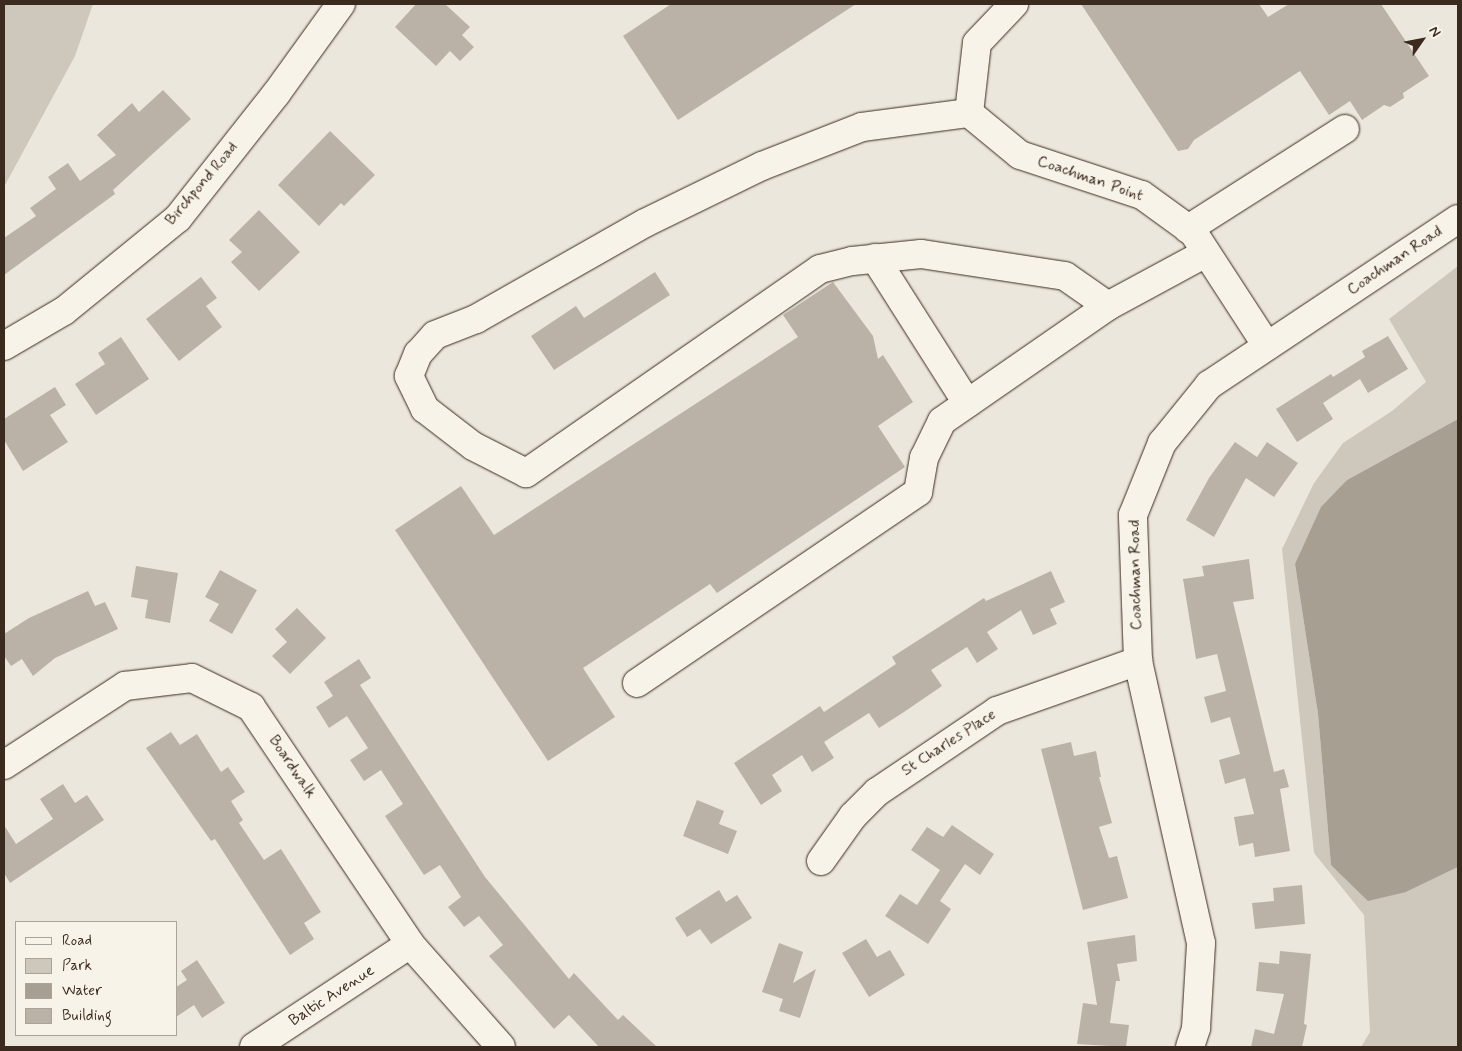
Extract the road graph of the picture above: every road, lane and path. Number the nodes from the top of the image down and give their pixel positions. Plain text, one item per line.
1 (341, 4) edge
2 (1014, 4) edge
3 (969, 113) junction
4 (1344, 130) dead end
5 (1458, 220) edge
6 (1188, 229) junction
7 (1206, 253) junction
8 (875, 258) junction
9 (1108, 306) junction
10 (4, 346) edge
11 (1268, 346) junction
12 (967, 403) junction
13 (1138, 661) junction
14 (638, 683) dead end
15 (4, 765) edge
16 (821, 861) dead end
17 (410, 944) junction
18 (254, 1047) edge
19 (501, 1047) edge
20 (1190, 1047) edge

1 - 10 street, Birchpond Road
2 - 3 street
3 - 6 street, Coachman Point
3 - 8 street
4 - 6 street
5 - 11 street, Coachman Road
6 - 7 street, Coachman Point
7 - 9 street
7 - 11 street, Coachman Point
8 - 9 street
8 - 12 street
9 - 12 street
11 - 13 street, Coachman Road
12 - 14 street
13 - 16 street, St Charles Place
13 - 20 street, Coachman Road
15 - 17 street, Boardwalk
17 - 18 street, Baltic Avenue
17 - 19 street, Boardwalk

